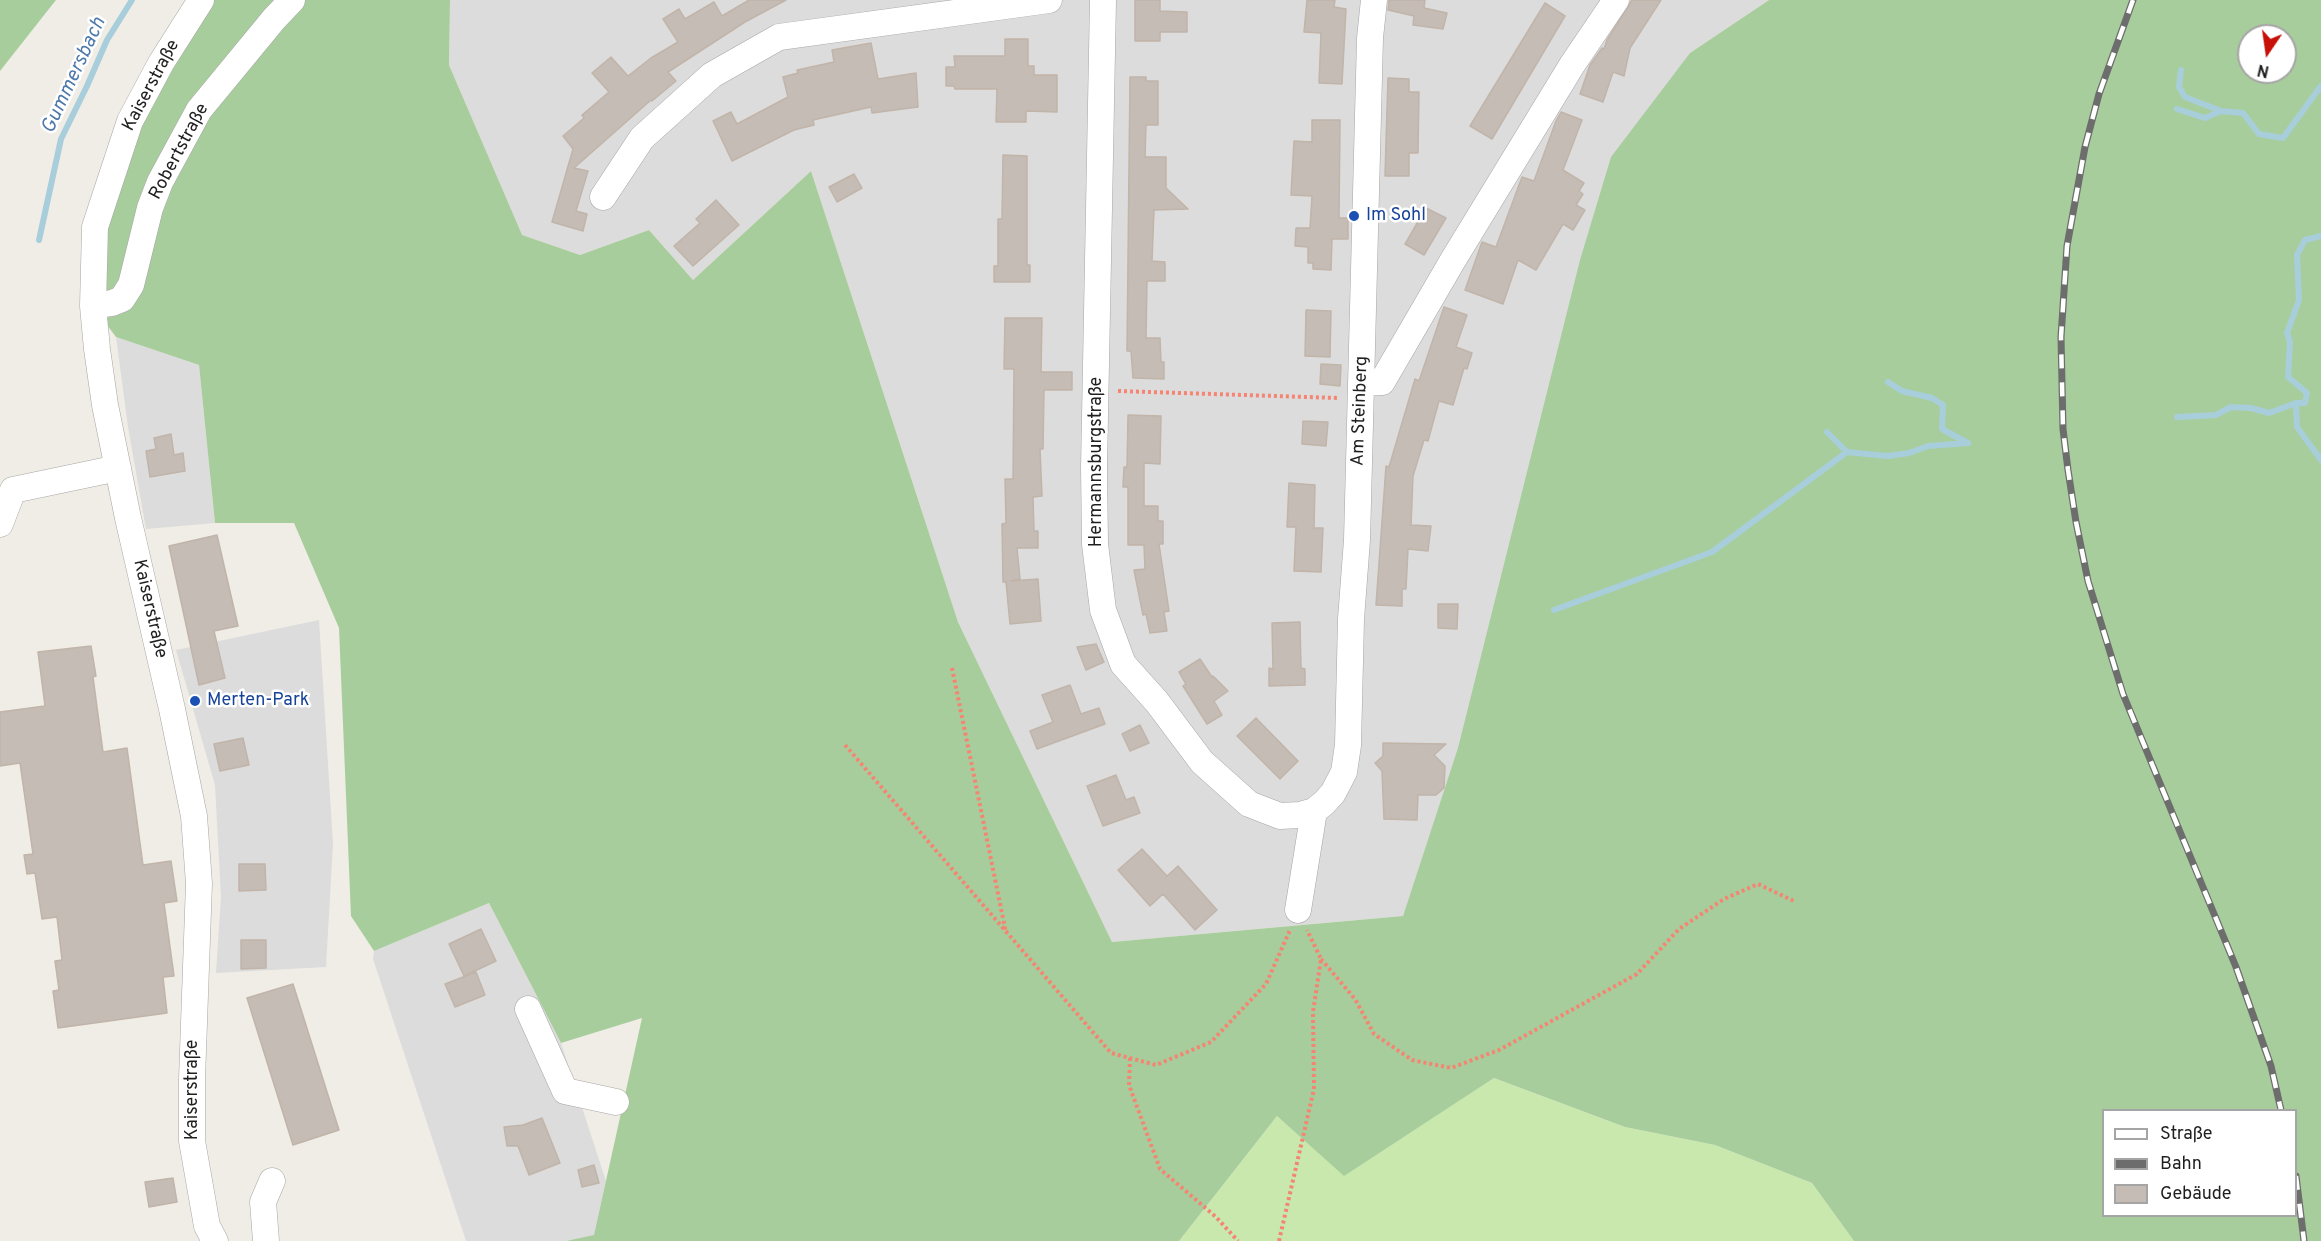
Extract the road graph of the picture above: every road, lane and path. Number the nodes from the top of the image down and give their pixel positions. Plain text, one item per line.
1 (201, 0) edge
2 (292, 0) edge
3 (1048, 0) edge
4 (1103, 0) edge
5 (1374, 0) edge
6 (1616, 0) edge
7 (603, 197) dead end
8 (93, 306) junction
9 (1096, 390) junction
10 (1361, 391) junction
11 (118, 468) junction
12 (0, 524) edge
13 (952, 668) dead end
14 (845, 745) dead end
15 (1314, 811) junction
16 (1796, 902) dead end
17 (1298, 910) junction
18 (1006, 934) junction
19 (1321, 959) junction
20 (528, 1009) dead end
21 (1130, 1058) junction
22 (616, 1102) dead end
23 (272, 1181) dead end
24 (214, 1241) edge
25 (266, 1241) edge
26 (1238, 1241) edge
27 (1279, 1241) edge

1 - 8 street, Kaiserstraße
2 - 8 street, Robertstraße
3 - 7 street
4 - 9 street, Hermannsburgstraße
5 - 10 street, Am Steinberg
6 - 10 street
8 - 11 street, Kaiserstraße
9 - 10 path
9 - 15 street, Hermannsburgstraße
10 - 15 street, Am Steinberg
11 - 12 street
11 - 24 street, Kaiserstraße
13 - 18 path
14 - 18 path
15 - 17 street
16 - 19 path
17 - 19 path
17 - 21 path
18 - 21 path
19 - 27 path
20 - 22 street
21 - 26 path
23 - 25 street

